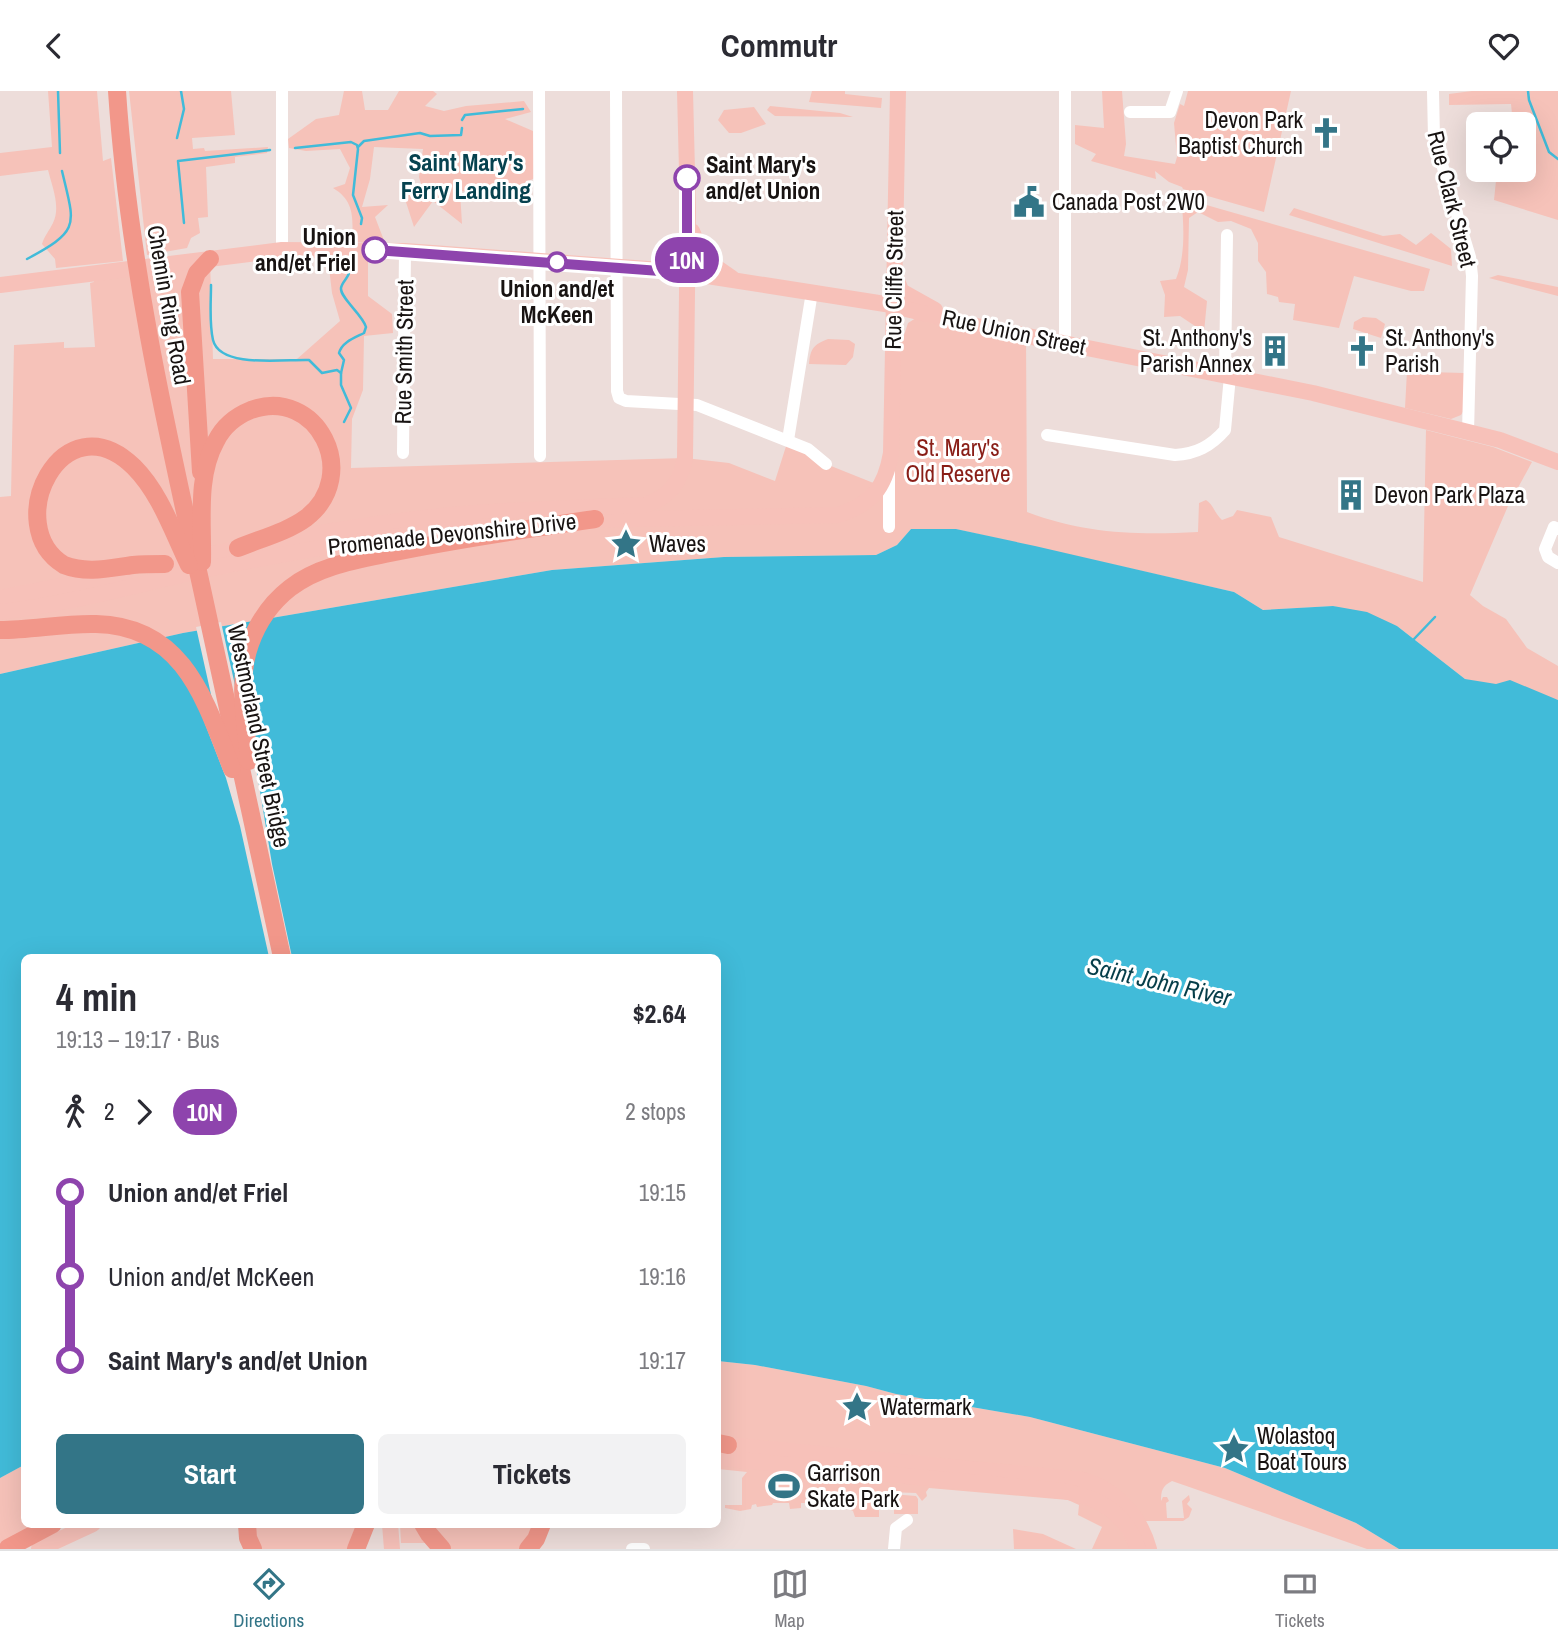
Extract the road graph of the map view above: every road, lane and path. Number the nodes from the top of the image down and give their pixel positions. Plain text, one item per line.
1 (117, 91) edge
2 (282, 91) edge
3 (540, 91) edge
4 (615, 91) edge
5 (685, 91) edge
6 (898, 91) edge
7 (1065, 91) edge
8 (1177, 91) edge
9 (1433, 91) edge
10 (1130, 112) dead end
11 (688, 211) junction
12 (1227, 235) dead end
13 (282, 250) junction
14 (405, 251) junction
15 (210, 259) junction
16 (540, 261) junction
17 (615, 267) junction
18 (894, 271) junction
19 (687, 273) junction
20 (734, 279) junction
21 (0, 285) edge
22 (812, 292) junction
23 (855, 299) junction
24 (895, 306) junction
25 (924, 313) junction
26 (953, 320) junction
27 (1065, 343) junction
28 (893, 369) junction
29 (1228, 375) junction
30 (686, 405) junction
31 (1468, 432) junction
32 (1047, 435) dead end
33 (788, 440) junction
34 (403, 453) dead end
35 (540, 456) dead end
36 (1558, 462) edge
37 (826, 464) dead end
38 (889, 468) junction
39 (202, 497) junction
40 (596, 519) junction
41 (1557, 524) edge
42 (187, 526) junction
43 (889, 527) dead end
44 (238, 548) junction
45 (1558, 563) edge
46 (165, 564) junction
47 (202, 590) junction
48 (0, 598) edge
49 (0, 611) edge
50 (0, 630) edge
51 (253, 824) junction
52 (281, 954) edge
53 (721, 1447) edge
54 (721, 1447) edge
55 (907, 1520) dead end
56 (46, 1528) edge
57 (53, 1528) edge
58 (84, 1528) edge
59 (247, 1528) edge
60 (364, 1528) edge
61 (390, 1528) edge
62 (425, 1528) edge
63 (540, 1528) edge
64 (8, 1549) edge
65 (39, 1549) edge
66 (253, 1549) edge
67 (356, 1549) edge
68 (392, 1549) edge
69 (442, 1549) edge
70 (528, 1549) edge
71 (894, 1549) edge
72 (1138, 1549) edge
73 (1149, 1549) edge

1 - 42 highway, Chemin Ring Road
2 - 13 street
3 - 16 street
4 - 17 street
5 - 11 main road
6 - 18 main road, Rue Cliffe Street
7 - 27 street
8 - 10 street
9 - 31 street, Rue Clark Street
11 - 19 main road, Promenade Devonshire Drive
11 - 20 main road
12 - 29 street
13 - 14 main road, Rue Union Street
13 - 15 main road, Rue Union Street
14 - 16 main road, Rue Union Street
14 - 34 street, Rue Smith Street
15 - 21 main road, Rue Union Street
15 - 39 highway
16 - 17 main road, Rue Union Street
16 - 35 street
17 - 19 main road, Rue Union Street
17 - 30 street
18 - 23 main road
18 - 24 main road, Rue Cliffe Street
18 - 26 main road
19 - 20 main road, Rue Union Street
19 - 30 main road, Promenade Devonshire Drive
20 - 22 main road, Rue Union Street
22 - 23 main road, Rue Union Street
22 - 33 street
23 - 24 main road, Rue Union Street
24 - 25 main road, Rue Union Street
24 - 28 main road, Rue Cliffe Street
25 - 26 main road, Rue Union Street
25 - 28 main road
26 - 27 main road, Rue Union Street
27 - 29 main road, Rue Union Street
28 - 38 main road, Rue Cliffe Street
29 - 31 main road, Rue Union Street
29 - 32 street
30 - 33 street
30 - 44 main road, Promenade Devonshire Drive
31 - 36 main road, Rue Union Street
33 - 37 street
38 - 40 main road, Promenade Devonshire Drive
38 - 43 street
39 - 42 highway
39 - 44 highway
40 - 49 main road, Promenade Devonshire Drive
40 - 51 highway
41 - 45 street
42 - 46 highway
42 - 47 highway
42 - 47 highway
44 - 46 main road, Promenade Devonshire Drive
46 - 48 main road, Promenade Devonshire Drive
47 - 51 highway, Westmorland Street Bridge
50 - 51 highway
51 - 52 highway, Westmorland Street Bridge
53 - 72 main road
54 - 73 main road
55 - 71 street
56 - 64 highway
57 - 64 main road
58 - 65 main road
59 - 66 highway
60 - 67 highway
61 - 68 main road
62 - 69 highway
63 - 70 highway

